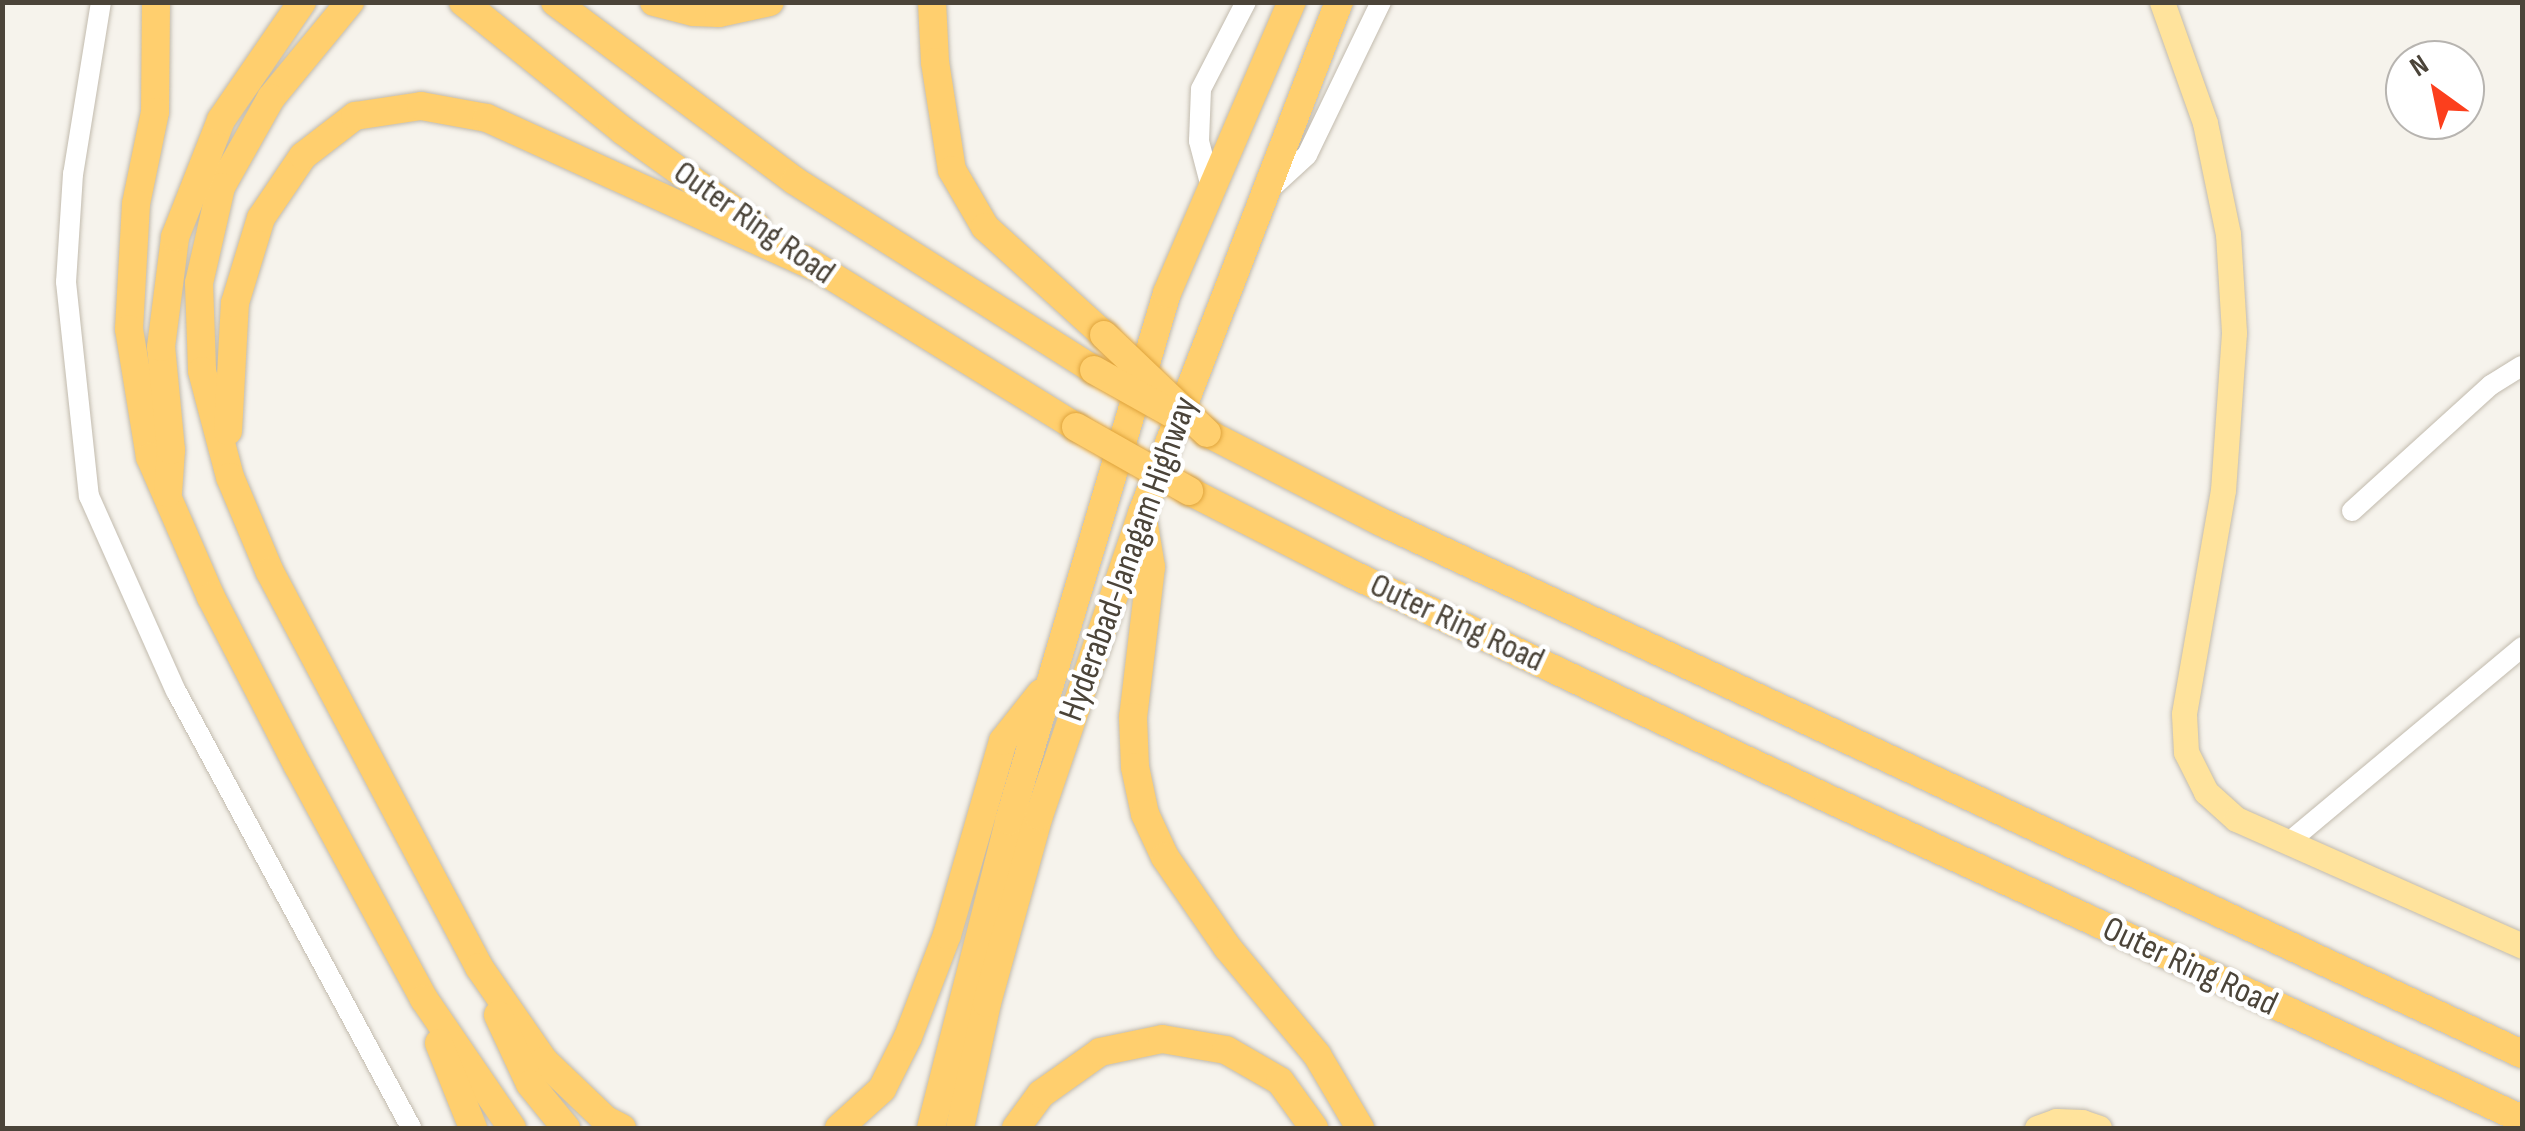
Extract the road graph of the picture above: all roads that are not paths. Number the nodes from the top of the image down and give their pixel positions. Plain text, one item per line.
1 (101, 2) edge
2 (156, 2) edge
3 (302, 2) edge
4 (350, 2) edge
5 (463, 2) edge
6 (555, 2) edge
7 (654, 2) edge
8 (770, 2) edge
9 (932, 2) edge
10 (1246, 2) edge
11 (1292, 2) edge
12 (1339, 2) edge
13 (1381, 2) edge
14 (2162, 2) edge
15 (1212, 191) junction
16 (1264, 195) junction
17 (816, 267) junction
18 (2522, 366) edge
19 (1207, 433) junction
20 (230, 478) junction
21 (168, 500) junction
22 (2352, 510) dead end
23 (1142, 513) junction
24 (2522, 647) edge
25 (1052, 680) junction
26 (2289, 842) junction
27 (2522, 946) edge
28 (479, 967) junction
29 (424, 999) junction
30 (2522, 1054) edge
31 (2522, 1119) edge
32 (411, 1128) edge
33 (473, 1128) edge
34 (512, 1128) edge
35 (566, 1128) edge
36 (622, 1128) edge
37 (839, 1128) edge
38 (930, 1128) edge
39 (960, 1128) edge
40 (1016, 1128) edge
41 (1314, 1128) edge
42 (1360, 1128) edge
43 (2037, 1128) edge
44 (2099, 1128) edge

1 - 32 street
2 - 21 highway
3 - 21 highway
4 - 20 highway
5 - 17 highway, Outer Ring Road
6 - 19 highway, Outer Ring Road, bridge
7 - 8 highway
9 - 19 highway, bridge
10 - 15 street
11 - 15 highway, Hyderabad-Janagam Highway
12 - 16 highway, Hyderabad-Janagam Highway
13 - 16 street
14 - 26 main road
15 - 25 highway, Hyderabad-Janagam Highway
16 - 23 highway, Hyderabad-Janagam Highway
17 - 20 highway
17 - 31 highway, Outer Ring Road, bridge
18 - 22 street
19 - 30 highway, Outer Ring Road
20 - 28 highway
21 - 29 highway
23 - 39 highway, Hyderabad-Janagam Highway
23 - 42 highway
24 - 26 street
25 - 37 highway
25 - 38 highway, Hyderabad-Janagam Highway
26 - 27 main road
28 - 35 highway
28 - 36 highway
29 - 33 highway
29 - 34 highway
40 - 41 highway
43 - 44 main road

